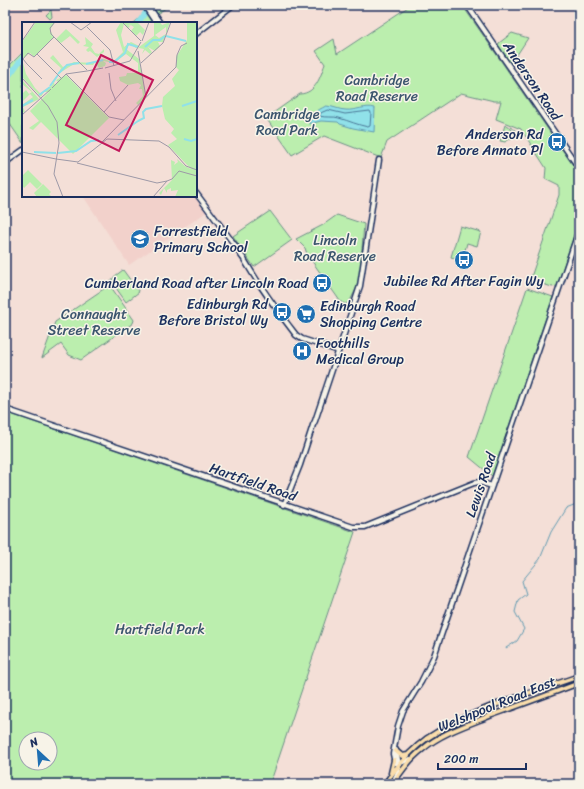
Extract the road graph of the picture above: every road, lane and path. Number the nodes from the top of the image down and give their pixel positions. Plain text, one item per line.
1 (144, 5) edge
2 (230, 5) edge
3 (233, 5) edge
4 (467, 5) edge
5 (149, 7) edge
6 (155, 22) edge
7 (159, 22) edge
8 (197, 30) edge
9 (197, 33) edge
10 (22, 152) edge
11 (379, 160) dead end
12 (5, 164) edge
13 (579, 168) edge
14 (197, 194) edge
15 (579, 230) edge
16 (336, 351) junction
17 (5, 409) edge
18 (492, 486) junction
19 (286, 505) junction
20 (579, 676) edge
21 (579, 683) edge
22 (396, 743) junction
23 (396, 751) junction
24 (409, 754) junction
25 (416, 755) junction
26 (394, 760) junction
27 (399, 764) junction
28 (389, 777) junction
29 (394, 783) edge
30 (385, 784) edge

1 - 6 street
2 - 8 street
3 - 9 street
4 - 13 street, Anderson Road
5 - 7 street
10 - 12 street
11 - 16 street
14 - 16 street
15 - 18 street, Lewis Road
16 - 19 street
17 - 19 street, Hartfield Road
18 - 19 street, Hartfield Road
18 - 22 street, Lewis Road
20 - 24 main road, Welshpool Road East
21 - 25 main road, Welshpool Road East
22 - 23 street, Lewis Road
22 - 26 street, Lewis Road
23 - 24 main road
23 - 27 street, Lewis Road
24 - 27 main road, Welshpool Road East
25 - 27 street
25 - 29 main road, Welshpool Road East
26 - 27 street
26 - 28 main road
27 - 28 main road, Welshpool Road East
27 - 29 street, Lewis Road
28 - 30 main road, Welshpool Road East

